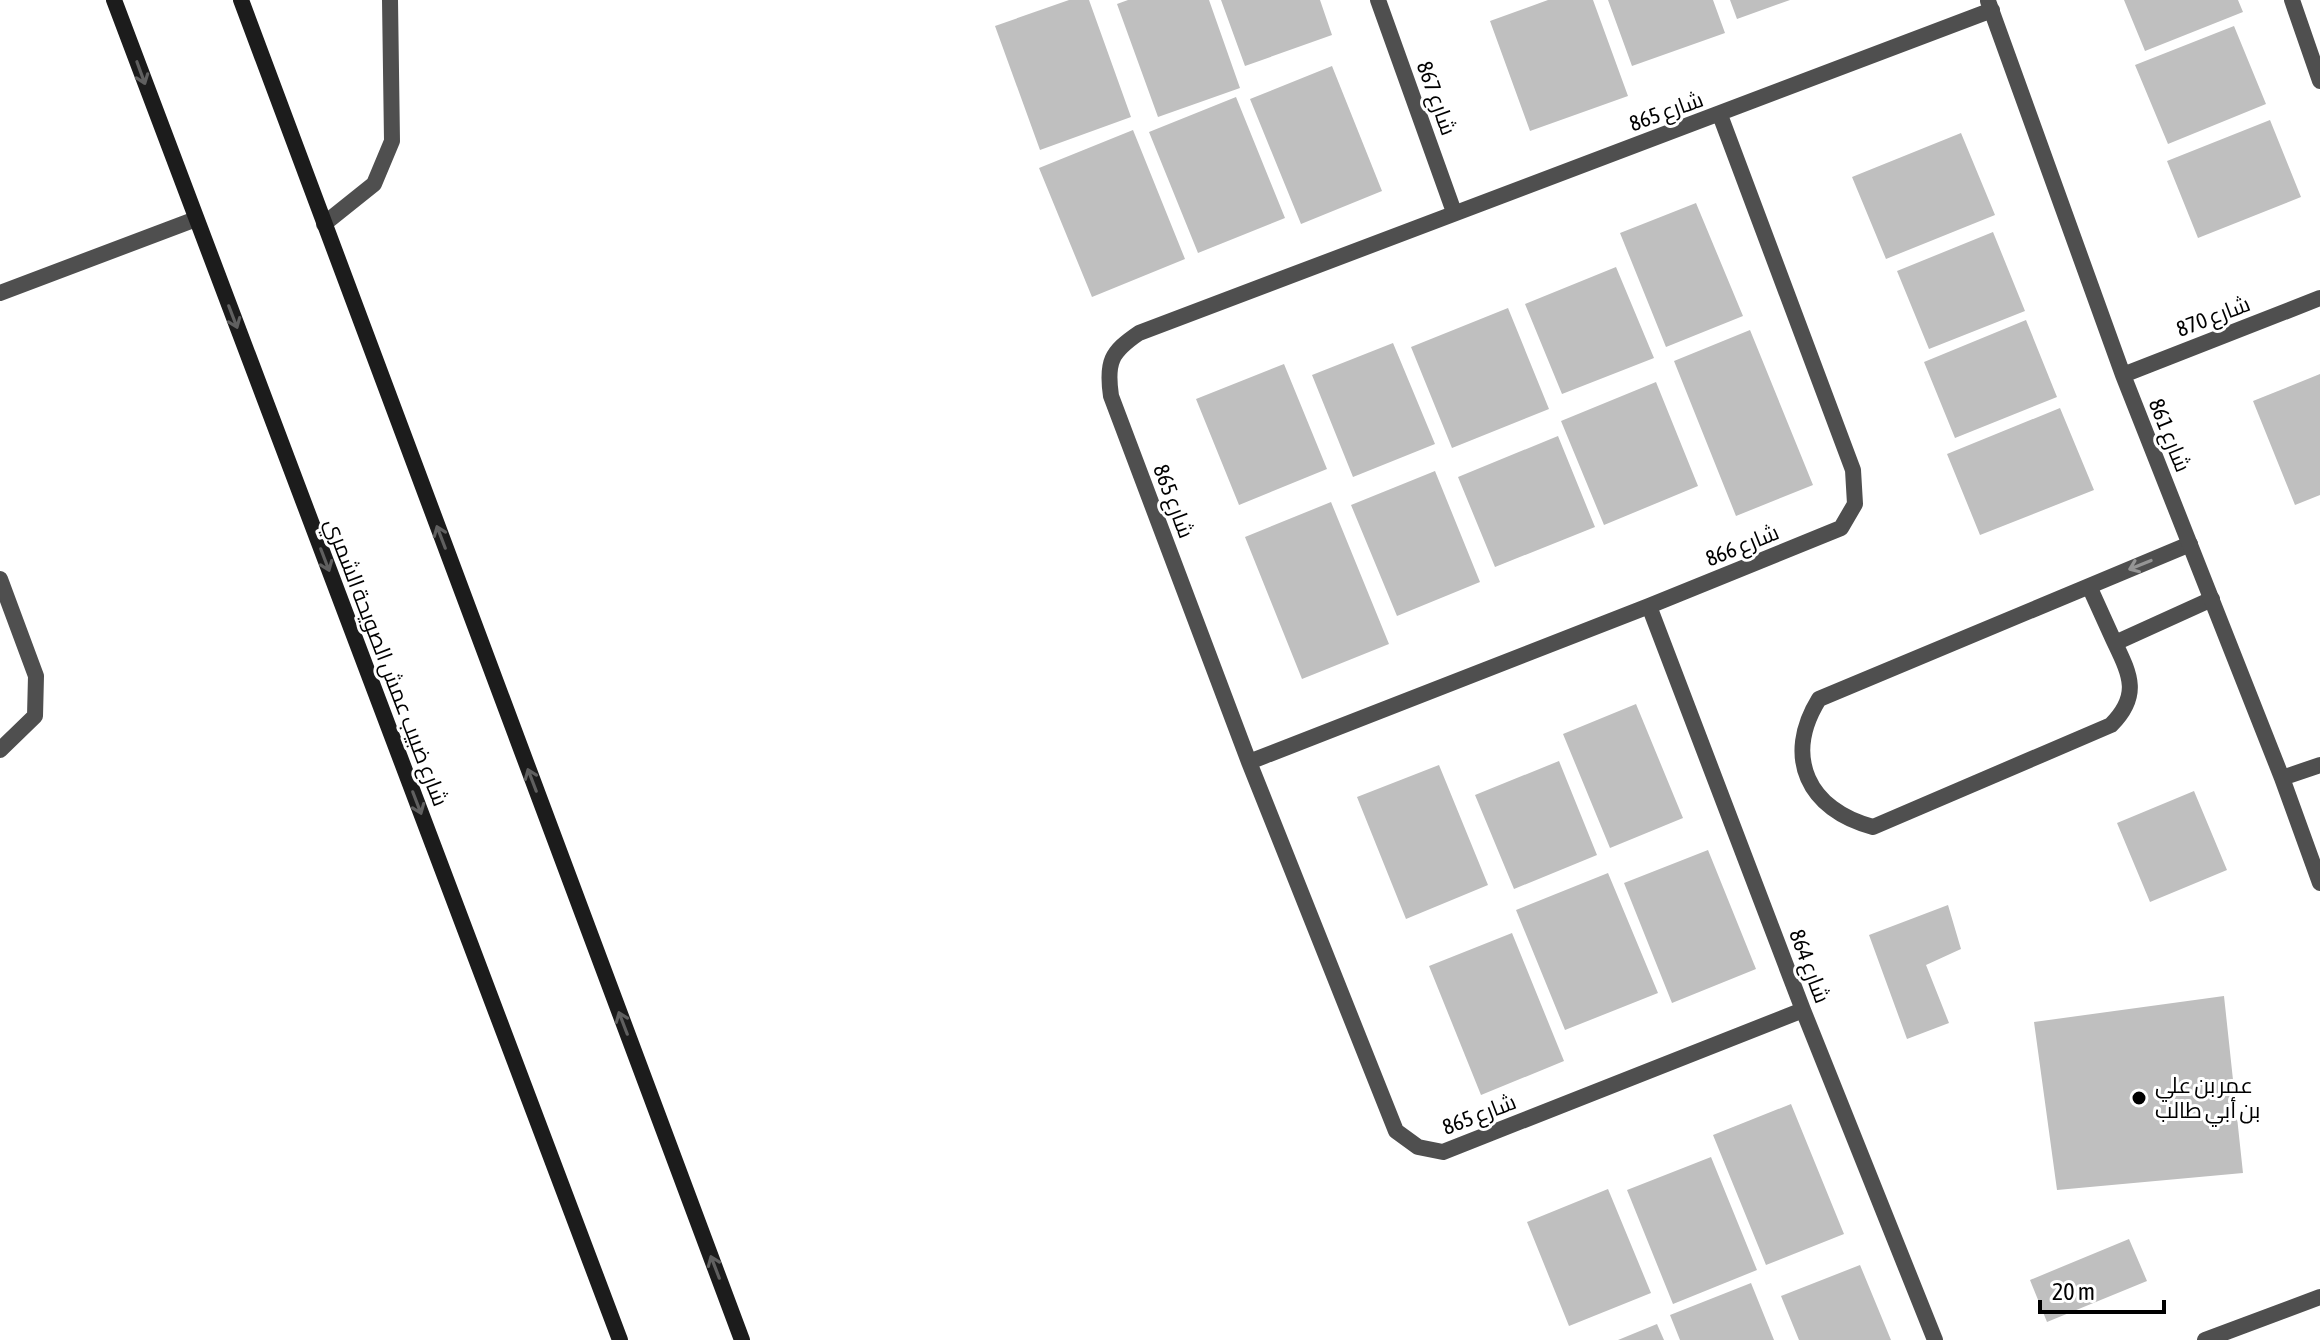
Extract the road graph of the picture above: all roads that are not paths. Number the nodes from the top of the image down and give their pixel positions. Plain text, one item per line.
1 (114, 0) edge
2 (241, 0) edge
3 (390, 0) edge
4 (1378, 0) edge
5 (2292, 0) edge
6 (1990, 5) edge
7 (2320, 81) edge
8 (1720, 115) junction
9 (1454, 212) junction
10 (196, 219) junction
11 (324, 224) junction
12 (0, 293) edge
13 (2320, 298) edge
14 (2123, 375) junction
15 (2190, 544) junction
16 (0, 579) edge
17 (2089, 586) junction
18 (2212, 599) junction
19 (1649, 606) junction
20 (2115, 643) junction
21 (0, 750) edge
22 (1249, 762) junction
23 (2320, 765) edge
24 (2282, 778) junction
25 (2320, 883) edge
26 (1803, 1010) junction
27 (2320, 1297) edge
28 (620, 1340) edge
29 (742, 1340) edge
30 (1935, 1340) edge
31 (2205, 1340) edge

1 -> 10 street, شارع ضبيب عمش الصويحة الشمري
2 - 11 street
3 - 11 street
4 - 9 street, شارع 867
5 - 7 street
6 - 8 street, شارع 865
6 - 14 street, شارع 861
8 - 9 street, شارع 865
8 - 19 street, شارع 866
9 - 22 street, شارع 865
10 - 12 street
10 -> 28 street, شارع ضبيب عمش الصويحة الشمري
29 -> 11 street
13 - 14 street, شارع 870
14 - 15 street, شارع 861
15 -> 17 street
15 - 18 street, شارع 861
16 - 21 street
17 - 20 street
17 - 20 street
18 - 20 street
18 - 24 street, شارع 861
19 - 22 street, شارع 866
19 - 26 street, شارع 864
22 - 26 street, شارع 865
23 - 24 street
24 - 25 street, شارع 861
26 - 30 street, شارع 864
27 - 31 street

